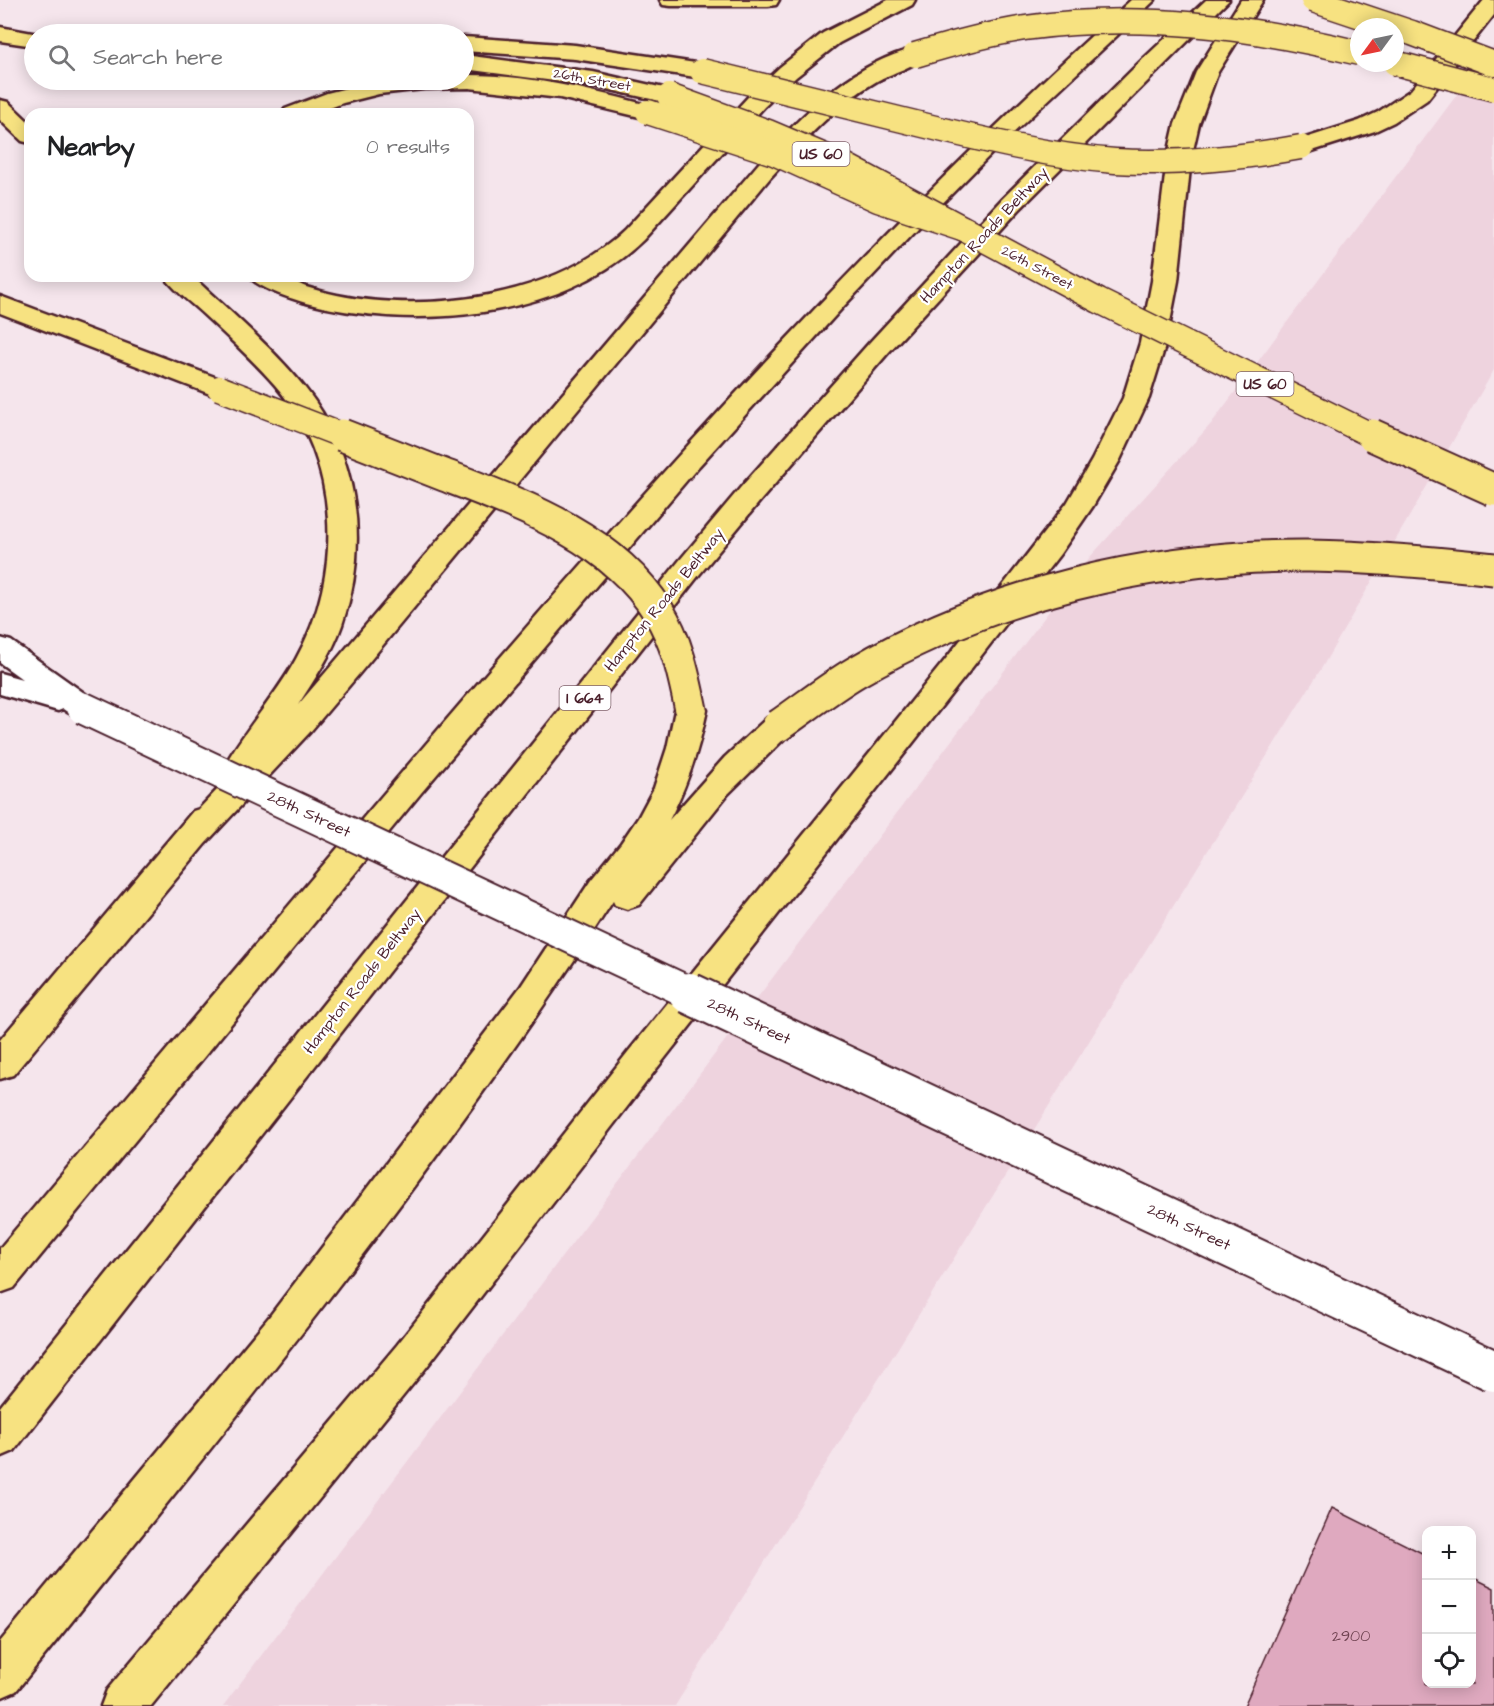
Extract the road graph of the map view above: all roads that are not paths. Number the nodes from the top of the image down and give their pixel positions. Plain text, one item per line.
1 (671, 0) edge
2 (768, 0) edge
3 (904, 0) edge
4 (1144, 0) edge
5 (1218, 0) edge
6 (1252, 0) edge
7 (1313, 0) edge
8 (1494, 1) edge
9 (0, 34) edge
10 (24, 38) edge
11 (474, 45) edge
12 (1350, 51) edge
13 (474, 63) edge
14 (1494, 64) edge
15 (1404, 65) edge
16 (474, 81) edge
17 (1494, 89) edge
18 (361, 90) edge
19 (0, 107) edge
20 (308, 108) edge
21 (24, 130) edge
22 (965, 229) junction
23 (183, 282) edge
24 (275, 282) edge
25 (0, 304) edge
26 (1494, 490) edge
27 (1494, 569) edge
28 (0, 648) edge
29 (0, 683) edge
30 (82, 708) junction
31 (193, 836) junction
32 (533, 996) junction
33 (0, 1065) edge
34 (0, 1276) edge
35 (1494, 1371) edge
36 (0, 1438) edge
37 (0, 1676) edge
38 (123, 1706) edge

1 - 2 main road
3 - 24 main road
4 - 34 main road
5 - 36 main road, Hampton Roads Beltway / I 664
6 - 38 main road
7 - 14 main road, bridge
8 - 11 main road, bridge
9 - 10 main road
12 - 31 main road, bridge
13 - 22 main road, 26th Street / US 60, bridge
15 - 17 main road, bridge
16 - 22 main road, bridge
18 - 20 main road, bridge
19 - 21 main road
22 - 26 main road, 26th Street / US 60, bridge
23 - 31 main road
25 - 32 main road, bridge
27 - 32 main road, bridge
28 - 30 main road
29 - 30 main road, 28th Street
30 - 35 main road, 28th Street, bridge
31 - 33 main road
32 - 37 main road

